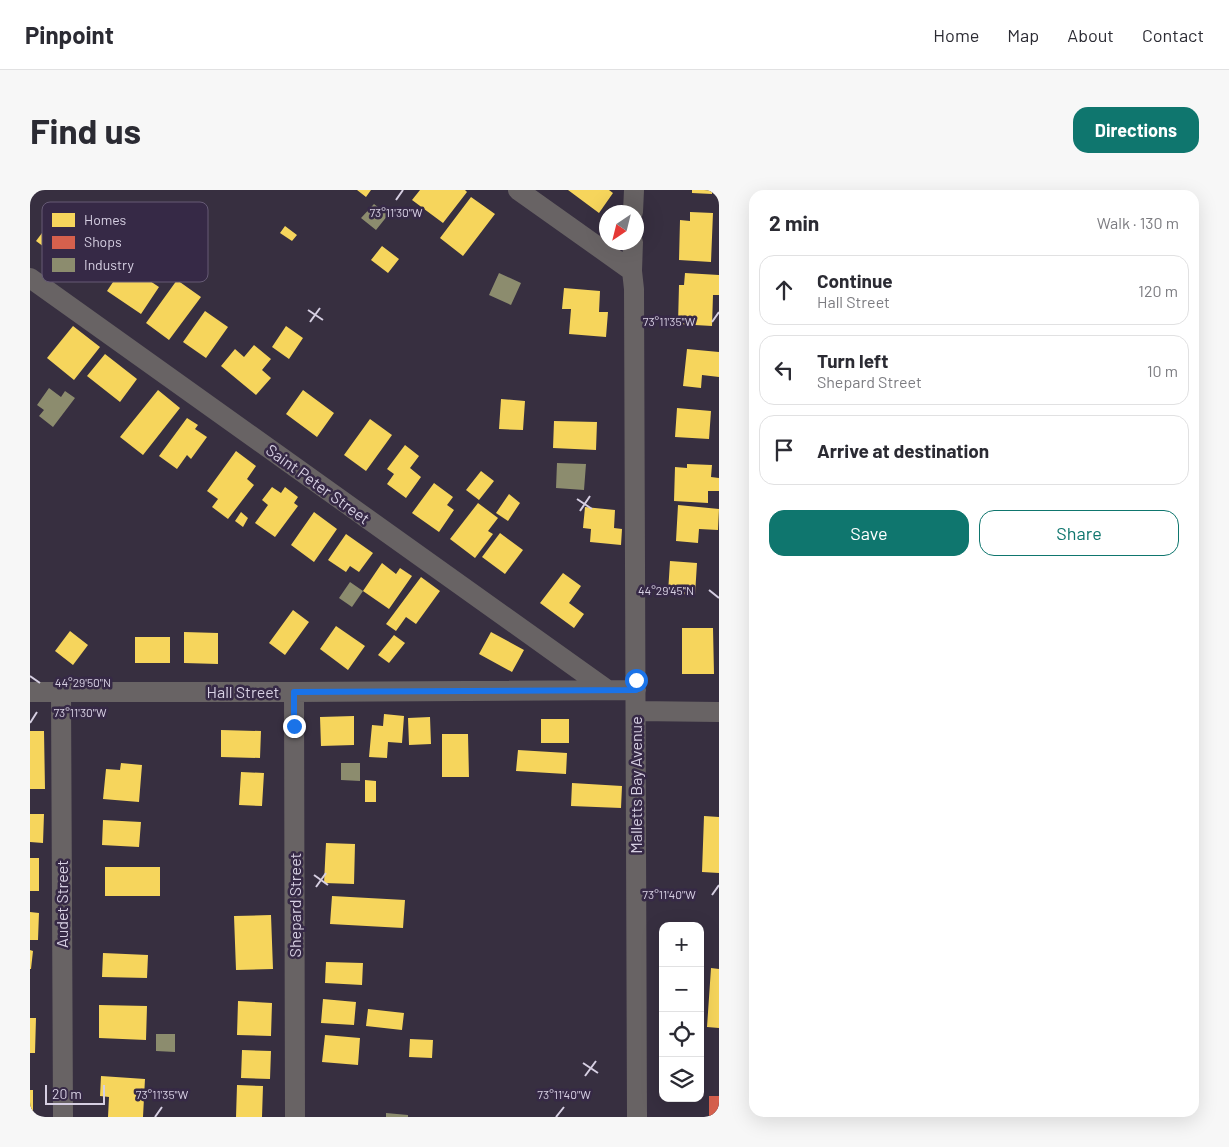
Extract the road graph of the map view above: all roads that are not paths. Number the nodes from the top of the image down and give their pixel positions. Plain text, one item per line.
1 (518, 190) edge
2 (634, 190) edge
3 (633, 205) edge
4 (633, 250) edge
5 (632, 271) junction
6 (30, 278) edge
7 (606, 689) junction
8 (636, 690) junction
9 (30, 692) edge
10 (62, 692) junction
11 (294, 692) junction
12 (636, 711) junction
13 (719, 712) edge
14 (63, 1117) edge
15 (295, 1117) edge
16 (637, 1117) edge

1 - 5 street
2 - 3 street
4 - 5 street, Malletts Bay Avenue
5 - 8 street, Malletts Bay Avenue
6 - 7 street, Saint Peter Street
7 - 8 street, Hall Street
7 - 11 street, Hall Street
8 - 12 street, Malletts Bay Avenue
9 - 10 street, Hall Street
10 - 11 street, Hall Street
10 - 14 street, Audet Street
11 - 15 street, Shepard Street
12 - 13 street
12 - 16 street, Malletts Bay Avenue

